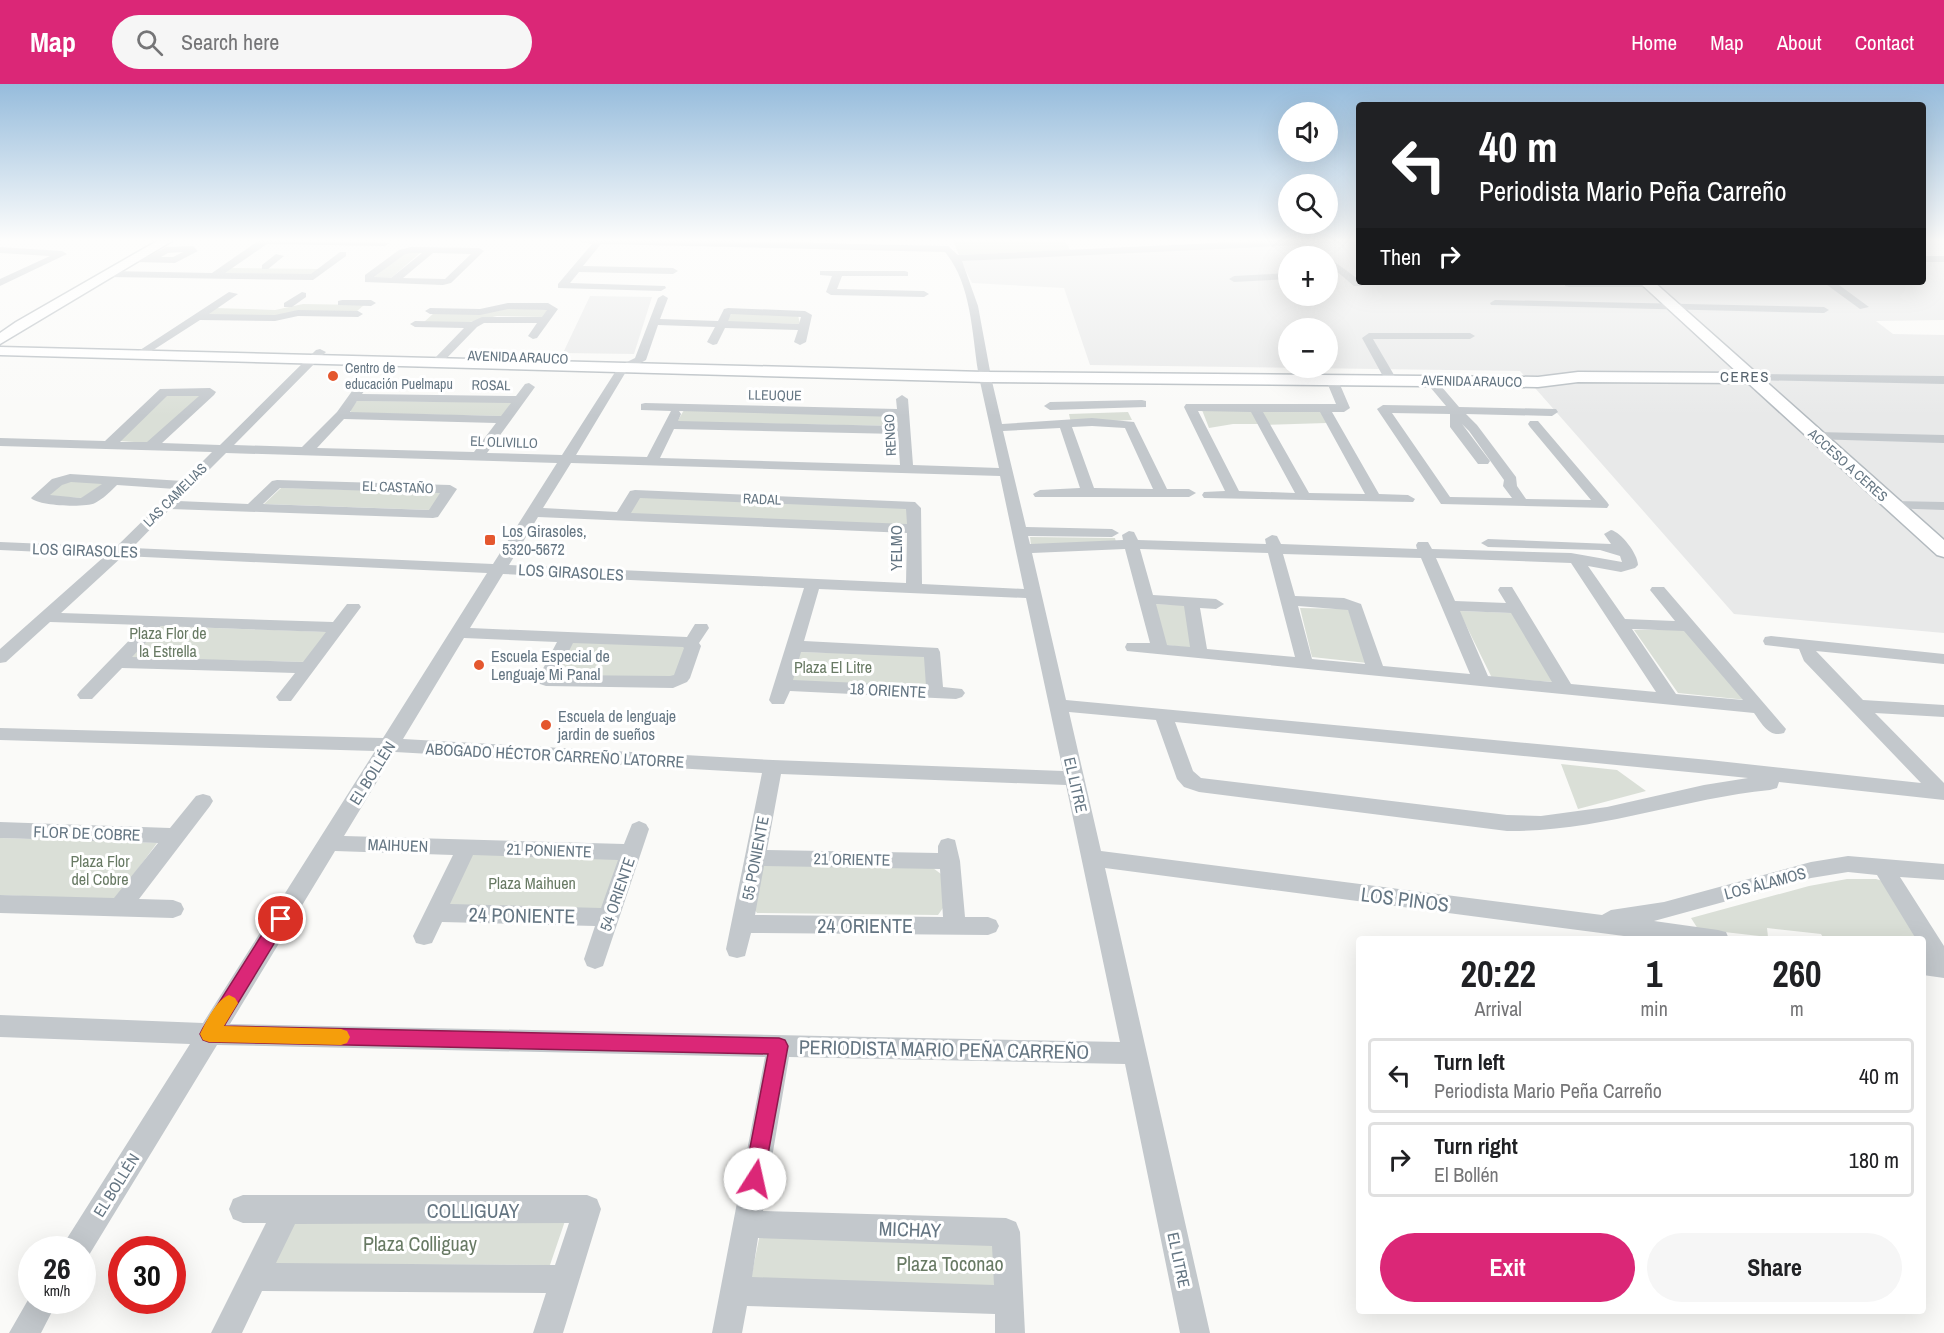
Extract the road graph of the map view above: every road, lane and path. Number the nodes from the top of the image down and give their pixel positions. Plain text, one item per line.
1 (48, 299) edge
2 (66, 299) edge
3 (225, 299) edge
4 (298, 299) edge
5 (660, 299) edge
6 (971, 299) edge
7 (1665, 299) edge
8 (1853, 299) edge
9 (441, 301) dead end
10 (1495, 303) dead end
11 (214, 306) junction
12 (1673, 307) junction
13 (1864, 307) dead end
14 (289, 310) junction
15 (430, 310) junction
16 (1824, 310) dead end
17 (358, 314) junction
18 (197, 317) junction
19 (545, 320) junction
20 (654, 322) junction
21 (720, 324) junction
22 (473, 325) junction
23 (276, 326) dead end
24 (804, 327) junction
25 (0, 328) edge
26 (341, 328) dead end
27 (533, 336) dead end
28 (1470, 336) dead end
29 (0, 342) edge
30 (713, 342) dead end
31 (800, 342) dead end
32 (145, 350) junction
33 (0, 351) edge
34 (20, 351) junction
35 (316, 355) junction
36 (0, 356) edge
37 (441, 359) junction
38 (631, 364) junction
39 (989, 375) junction
40 (1752, 378) junction
41 (1332, 380) junction
42 (1391, 380) junction
43 (1944, 380) edge
44 (1431, 381) junction
45 (364, 383) dead end
46 (529, 387) dead end
47 (1135, 387) dead end
48 (354, 397) junction
49 (902, 399) dead end
50 (519, 400) junction
51 (645, 407) dead end
52 (679, 408) junction
53 (1255, 408) junction
54 (1324, 408) junction
55 (1552, 412) dead end
56 (903, 413) junction
57 (341, 415) junction
58 (1459, 418) junction
59 (505, 420) junction
60 (1534, 424) junction
61 (1561, 424) dead end
62 (670, 425) junction
63 (1061, 426) junction
64 (997, 428) junction
65 (905, 430) junction
66 (1816, 436) junction
67 (1944, 439) edge
68 (0, 442) edge
69 (109, 445) junction
70 (152, 446) junction
71 (222, 448) junction
72 (306, 451) junction
73 (477, 456) junction
74 (566, 459) junction
75 (651, 462) junction
76 (907, 470) junction
77 (1006, 472) junction
78 (114, 481) dead end
79 (185, 484) junction
80 (1088, 492) junction
81 (1161, 493) junction
82 (1189, 493) dead end
83 (1040, 494) dead end
84 (1209, 495) dead end
85 (1234, 495) junction
86 (1304, 497) junction
87 (1374, 498) junction
88 (1408, 499) dead end
89 (1522, 503) junction
90 (165, 505) junction
91 (1893, 505) junction
92 (1944, 506) edge
93 (251, 508) junction
94 (914, 508) joint
95 (534, 512) junction
96 (622, 517) junction
97 (914, 529) junction
98 (1020, 531) junction
99 (1611, 534) dead end
100 (1130, 539) junction
101 (1273, 543) junction
102 (0, 546) edge
103 (1424, 547) junction
104 (1024, 549) junction
105 (120, 551) junction
106 (1944, 551) edge
107 (1626, 553) junction
108 (1576, 559) junction
109 (498, 569) junction
110 (813, 584) junction
111 (914, 588) junction
112 (1506, 590) dead end
113 (1658, 590) dead end
114 (1034, 594) junction
115 (1146, 599) junction
116 (1288, 601) junction
117 (1191, 602) junction
118 (1216, 604) dead end
119 (1449, 606) junction
120 (353, 607) dead end
121 (1517, 608) junction
122 (46, 617) junction
123 (157, 621) junction
124 (1620, 624) junction
125 (1689, 626) junction
126 (338, 627) junction
127 (701, 628) dead end
128 (459, 633) junction
129 (567, 638) junction
130 (1771, 641) dead end
131 (692, 645) junction
132 (1804, 645) junction
133 (794, 646) junction
134 (1133, 647) dead end
135 (1160, 649) junction
136 (1199, 653) junction
137 (0, 658) edge
138 (1944, 659) edge
139 (117, 662) junction
140 (1305, 663) junction
141 (308, 668) junction
142 (1376, 670) junction
143 (1482, 681) junction
144 (1565, 689) junction
145 (935, 692) junction
146 (956, 693) dead end
147 (86, 694) dead end
148 (285, 697) dead end
149 (1670, 699) junction
150 (1058, 705) junction
151 (1857, 706) junction
152 (1759, 708) junction
153 (1944, 711) edge
154 (1162, 714) junction
155 (1777, 729) dead end
156 (0, 734) edge
157 (389, 746) junction
158 (773, 766) junction
159 (1709, 767) junction
160 (1075, 778) junction
161 (1824, 780) junction
162 (1729, 786) junction
163 (1943, 793) edge
164 (203, 801) dead end
165 (639, 829) dead end
166 (0, 830) edge
167 (175, 836) junction
168 (328, 843) junction
169 (467, 847) junction
170 (631, 852) junction
171 (754, 858) junction
172 (1093, 858) junction
173 (1882, 865) junction
174 (1944, 872) edge
175 (0, 903) edge
176 (120, 907) junction
177 (173, 909) dead end
178 (435, 913) junction
179 (609, 917) junction
180 (1589, 923) junction
181 (741, 924) junction
182 (955, 925) junction
183 (988, 926) dead end
184 (424, 936) dead end
185 (1694, 936) edge
186 (1925, 936) edge
187 (1926, 937) edge
188 (737, 949) dead end
189 (595, 959) dead end
190 (1926, 965) edge
191 (1944, 967) edge
192 (0, 1026) edge
193 (209, 1034) junction
194 (779, 1046) junction
195 (1133, 1053) junction
196 (243, 1209) dead end
197 (287, 1210) junction
198 (747, 1224) junction
199 (85, 1236) edge
200 (254, 1277) junction
201 (565, 1279) junction
202 (735, 1291) junction
203 (1009, 1300) junction
204 (36, 1314) edge
205 (24, 1333) edge
206 (226, 1333) edge
207 (548, 1333) edge
208 (727, 1333) edge
209 (1010, 1333) edge
210 (1195, 1333) edge

1 - 25 street
2 - 29 street
3 - 11 street
4 - 14 street
5 - 20 street, EL BOLLÉN
6 - 39 street, EL LITRE
7 - 12 street, ACCESO A CERES
8 - 13 street
9 - 15 street
10 - 12 street
11 - 14 street
11 - 18 street
12 - 16 street
12 - 40 street, ACCESO A CERES
14 - 17 street
14 - 17 street
14 - 18 street
14 - 23 street
15 - 19 street
15 - 22 street
17 - 26 street
18 - 32 street
19 - 22 street
19 - 27 street
20 - 21 street
20 - 38 street, EL BOLLÉN
21 - 24 street
21 - 24 street
21 - 30 street
22 - 37 street
24 - 31 street
28 - 42 street
29 - 32 street, AVENIDA ARAUCO
32 - 34 street, AVENIDA ARAUCO
32 - 35 street, AVENIDA ARAUCO
33 - 34 street, AVENIDA ARAUCO
34 - 36 street
35 - 37 street, AVENIDA ARAUCO
35 - 71 street, LAS CAMELIAS
37 - 38 street, AVENIDA ARAUCO
38 - 39 street, AVENIDA ARAUCO
38 - 74 street, EL BOLLÉN
39 - 41 street, AVENIDA ARAUCO
39 - 64 street, EL LITRE
40 - 43 street, AVENIDA ARAUCO
40 - 44 street, AVENIDA ARAUCO
40 - 66 street, ACCESO A CERES
41 - 42 street, AVENIDA ARAUCO
41 - 54 street
42 - 44 street, AVENIDA ARAUCO
44 - 58 street
45 - 48 street
46 - 50 street
47 - 63 street
48 - 50 street, ROSAL
48 - 57 street
49 - 56 street, RENGO
50 - 59 street
51 - 52 street, LLEUQUE
52 - 56 street, LLEUQUE
52 - 62 street
53 - 54 street
53 - 85 street
53 - 86 street
54 - 87 street
55 - 58 street
56 - 65 street, RENGO
57 - 59 street
57 - 72 street
58 - 60 street
58 - 89 street
58 - 89 street
59 - 73 street
60 - 61 street
60 - 89 street
62 - 65 street, LLEUQUE
62 - 75 street
63 - 64 street
63 - 80 street
63 - 81 street
64 - 77 street, EL LITRE
65 - 76 street, RENGO
66 - 67 street
66 - 91 street, ACCESO A CERES
68 - 69 street, EL OLIVILLO
69 - 70 street, EL OLIVILLO
69 - 70 street
70 - 71 street, EL OLIVILLO
71 - 72 street, EL OLIVILLO
71 - 79 street, LAS CAMELIAS
72 - 73 street, EL OLIVILLO
73 - 74 street, EL OLIVILLO
74 - 75 street, EL OLIVILLO
74 - 95 street, EL BOLLÉN
75 - 76 street, EL OLIVILLO
76 - 77 street, EL OLIVILLO
77 - 98 street, EL LITRE
78 - 79 street
79 - 90 street, LAS CAMELIAS
80 - 81 street
80 - 83 street
81 - 82 street
84 - 85 street
85 - 86 street
86 - 87 street
87 - 88 street
90 - 93 street, EL CASTAÑO
90 - 105 street, LAS CAMELIAS
91 - 92 street
91 - 106 street, ACCESO A CERES
93 - 93 street, EL CASTAÑO
94 - 96 street, RADAL
94 - 97 street, YELMO
95 - 96 street, RADAL
95 - 109 street, EL BOLLÉN
96 - 97 street, RADAL
97 - 111 street, YELMO
98 - 100 street
98 - 104 street, EL LITRE
99 - 107 street
100 - 101 street
100 - 104 street
100 - 115 street
101 - 103 street
101 - 116 street
102 - 105 street, LOS GIRASOLES
103 - 107 street
103 - 108 street
103 - 119 street
104 - 114 street, EL LITRE
105 - 109 street, LOS GIRASOLES
105 - 122 street, LAS CAMELIAS
107 - 108 street
108 - 124 street
109 - 110 street, LOS GIRASOLES
109 - 128 street, EL BOLLÉN
110 - 111 street, LOS GIRASOLES
110 - 133 street
111 - 114 street, LOS GIRASOLES
112 - 121 street
113 - 125 street
114 - 150 street, EL LITRE
115 - 117 street
115 - 135 street
116 - 140 street
116 - 142 street
117 - 118 street
117 - 136 street
119 - 121 street
119 - 143 street
120 - 126 street
121 - 144 street
122 - 123 street
122 - 137 street, LAS CAMELIAS
123 - 126 street
123 - 139 street
124 - 125 street
124 - 149 street
125 - 152 street
126 - 141 street
127 - 131 street
128 - 129 street
128 - 157 street, EL BOLLÉN
129 - 131 street
129 - 131 street
130 - 132 street
132 - 138 street
132 - 151 street
133 - 145 street
133 - 145 street, 18 ORIENTE
134 - 135 street
135 - 136 street
136 - 140 street
139 - 141 street
139 - 147 street
140 - 142 street
141 - 148 street
142 - 143 street
143 - 144 street
144 - 149 street
145 - 146 street, 18 ORIENTE
149 - 152 street
150 - 154 street
150 - 160 street, EL LITRE
151 - 153 street
151 - 163 street
152 - 155 street
154 - 159 street
154 - 162 street
156 - 157 street, ABOGADO HÉCTOR CARREÑO LATORRE
157 - 158 street, ABOGADO HÉCTOR CARREÑO LATORRE
157 - 168 street, EL BOLLÉN
158 - 160 street, ABOGADO HÉCTOR CARREÑO LATORRE
158 - 171 street, 55 PONIENTE
159 - 161 street
159 - 162 street
160 - 172 street, EL LITRE
161 - 162 street
161 - 163 street
164 - 167 street, FLOR DE COBRE
165 - 170 street, 54 ORIENTE
166 - 167 street, FLOR DE COBRE
167 - 176 street, FLOR DE COBRE
168 - 169 street, MAIHUEN
168 - 193 street, EL BOLLÉN
169 - 170 street, 21 PONIENTE
169 - 178 street
170 - 179 street, 54 ORIENTE
171 - 181 street, 55 PONIENTE
171 - 182 street, 21 ORIENTE
172 - 180 street, LOS PINOS
172 - 195 street, EL LITRE
173 - 174 street, LOS ÁLAMOS
173 - 180 street, LOS ÁLAMOS
173 - 186 street
175 - 176 street
176 - 177 street
178 - 179 street, 24 PONIENTE
178 - 184 street
179 - 189 street, 54 ORIENTE
180 - 185 street, LOS PINOS
181 - 182 street, 24 ORIENTE
181 - 188 street, 55 PONIENTE
182 - 183 street, 24 ORIENTE
187 - 191 street
190 - 191 street
192 - 193 street, PERIODISTA MARIO PEÑA CARREÑO
193 - 194 street, PERIODISTA MARIO PEÑA CARREÑO
193 - 199 street, EL BOLLÉN
194 - 195 street, PERIODISTA MARIO PEÑA CARREÑO
194 - 198 street
195 - 210 street, EL LITRE
196 - 197 street, COLLIGUAY
197 - 200 street
197 - 201 street, COLLIGUAY
198 - 202 street
198 - 203 street, MICHAY
200 - 201 street
200 - 206 street
201 - 207 street, COLLIGUAY
202 - 203 street
202 - 208 street
203 - 209 street, MICHAY
204 - 205 street

